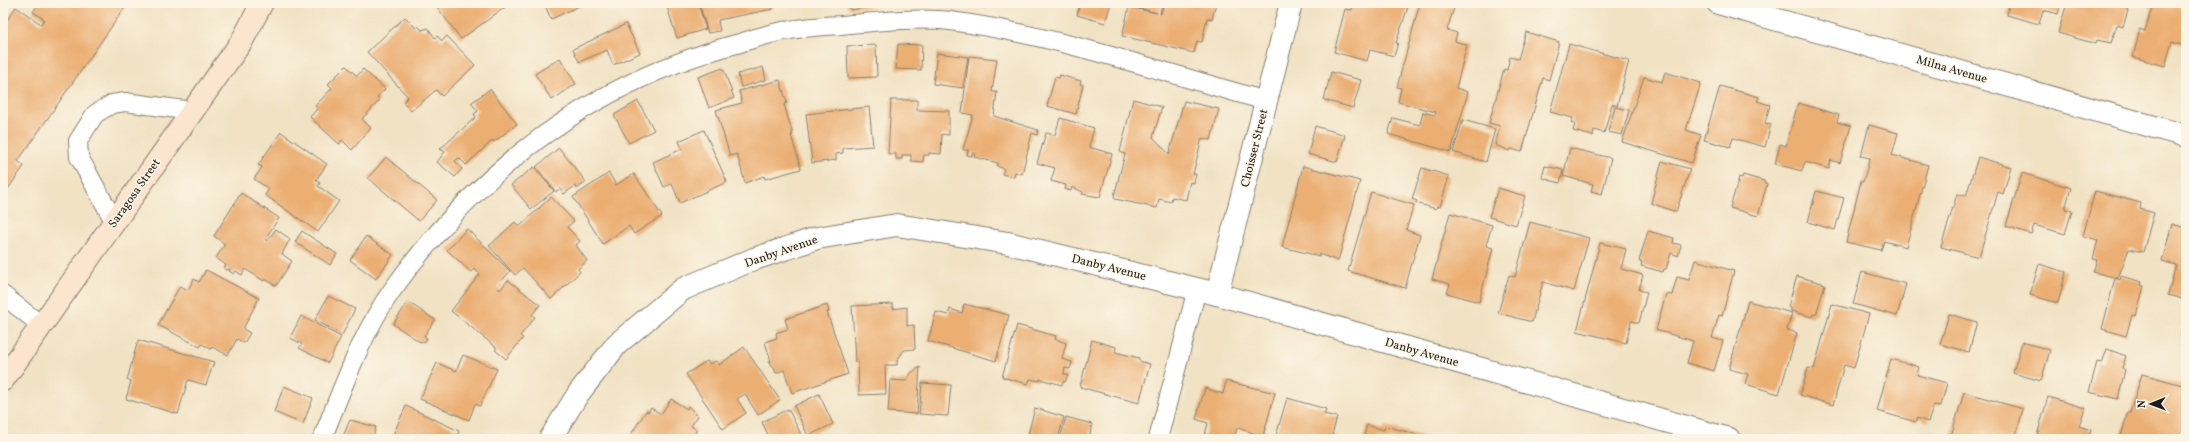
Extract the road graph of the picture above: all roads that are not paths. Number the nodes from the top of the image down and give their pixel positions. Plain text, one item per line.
1 (262, 3) edge
2 (1291, 3) edge
3 (1718, 3) edge
4 (1776, 11) edge
5 (1266, 101) junction
6 (192, 111) junction
7 (2186, 136) edge
8 (114, 221) junction
9 (1207, 292) junction
10 (3, 295) edge
11 (41, 325) junction
12 (3, 380) edge
13 (322, 439) edge
14 (550, 439) edge
15 (1158, 439) edge
16 (1729, 439) edge

1 - 6 main road, Saragosa Street
2 - 5 street, Choisser Street
3 - 4 street, Milna Avenue
4 - 7 street, Milna Avenue
5 - 9 street, Choisser Street
5 - 13 lane
6 - 8 main road, Saragosa Street
6 - 8 lane
8 - 11 main road, Saragosa Street
9 - 14 street, Danby Avenue
9 - 15 lane
9 - 16 street, Danby Avenue
10 - 11 lane
11 - 12 main road, Saragosa Street

